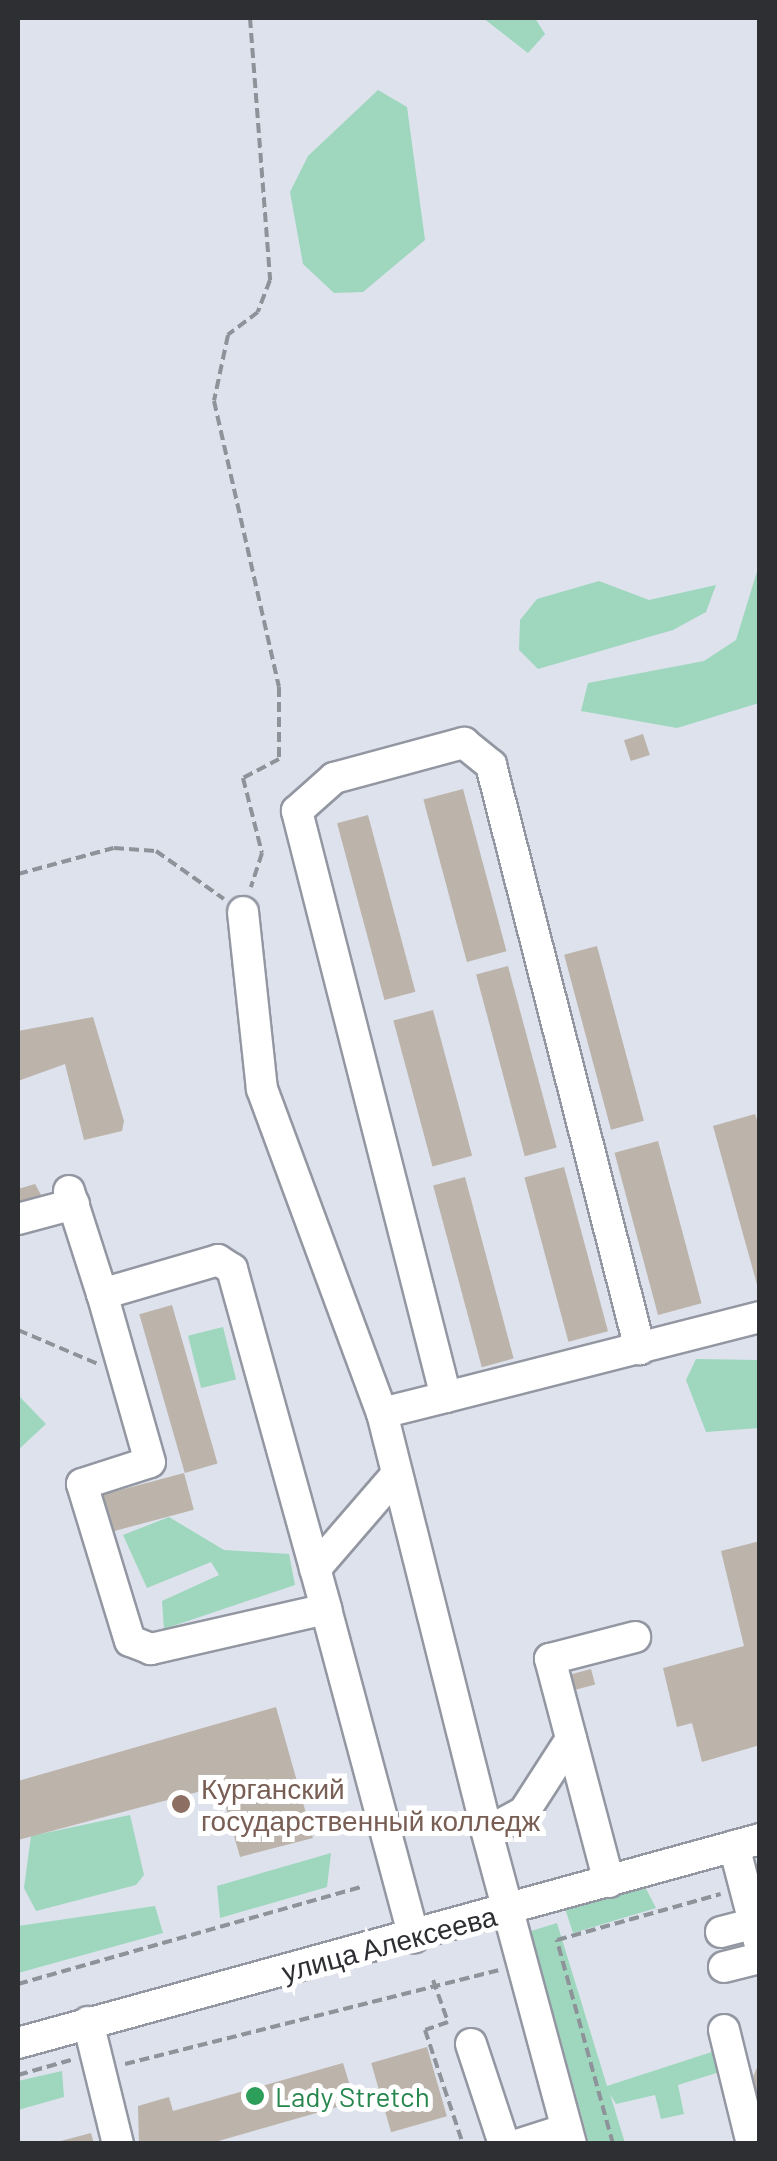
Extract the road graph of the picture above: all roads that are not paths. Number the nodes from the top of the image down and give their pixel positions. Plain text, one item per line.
1 (243, 912) road end
2 (18, 1218) edge
3 (102, 1294) junction
4 (760, 1317) edge
5 (640, 1348) junction
6 (446, 1397) junction
7 (382, 1413) junction
8 (396, 1474) junction
9 (315, 1569) junction
10 (326, 1609) junction
11 (634, 1637) dead end
12 (571, 1739) junction
13 (487, 1832) junction
14 (746, 1842) edge
15 (609, 1882) junction
16 (506, 1911) junction
17 (758, 1930) edge
18 (720, 1932) dead end
19 (414, 1937) junction
20 (760, 1958) edge
21 (724, 1967) dead end
22 (88, 2022) junction
23 (724, 2030) dead end
24 (18, 2043) edge
25 (472, 2044) dead end
26 (568, 2136) edge
27 (118, 2144) edge
28 (504, 2144) edge
29 (520, 2144) edge
30 (752, 2144) edge

1 - 7 street
2 - 3 street
3 - 9 street
3 - 10 street
4 - 5 street
5 - 6 street
5 - 6 street
6 - 7 street
7 - 8 street
8 - 9 street
8 - 13 street
9 - 10 street
10 - 19 street
11 - 12 street
12 - 13 street
12 - 15 street
13 - 16 street
14 - 15 street, улица Алексеева
14 - 17 street
15 - 16 street, улица Алексеева
16 - 19 street, улица Алексеева
16 - 26 street
17 - 18 street
19 - 22 street, улица Алексеева
20 - 21 street
22 - 24 street, улица Алексеева
22 - 27 street
23 - 30 street
25 - 28 street
26 - 29 street

